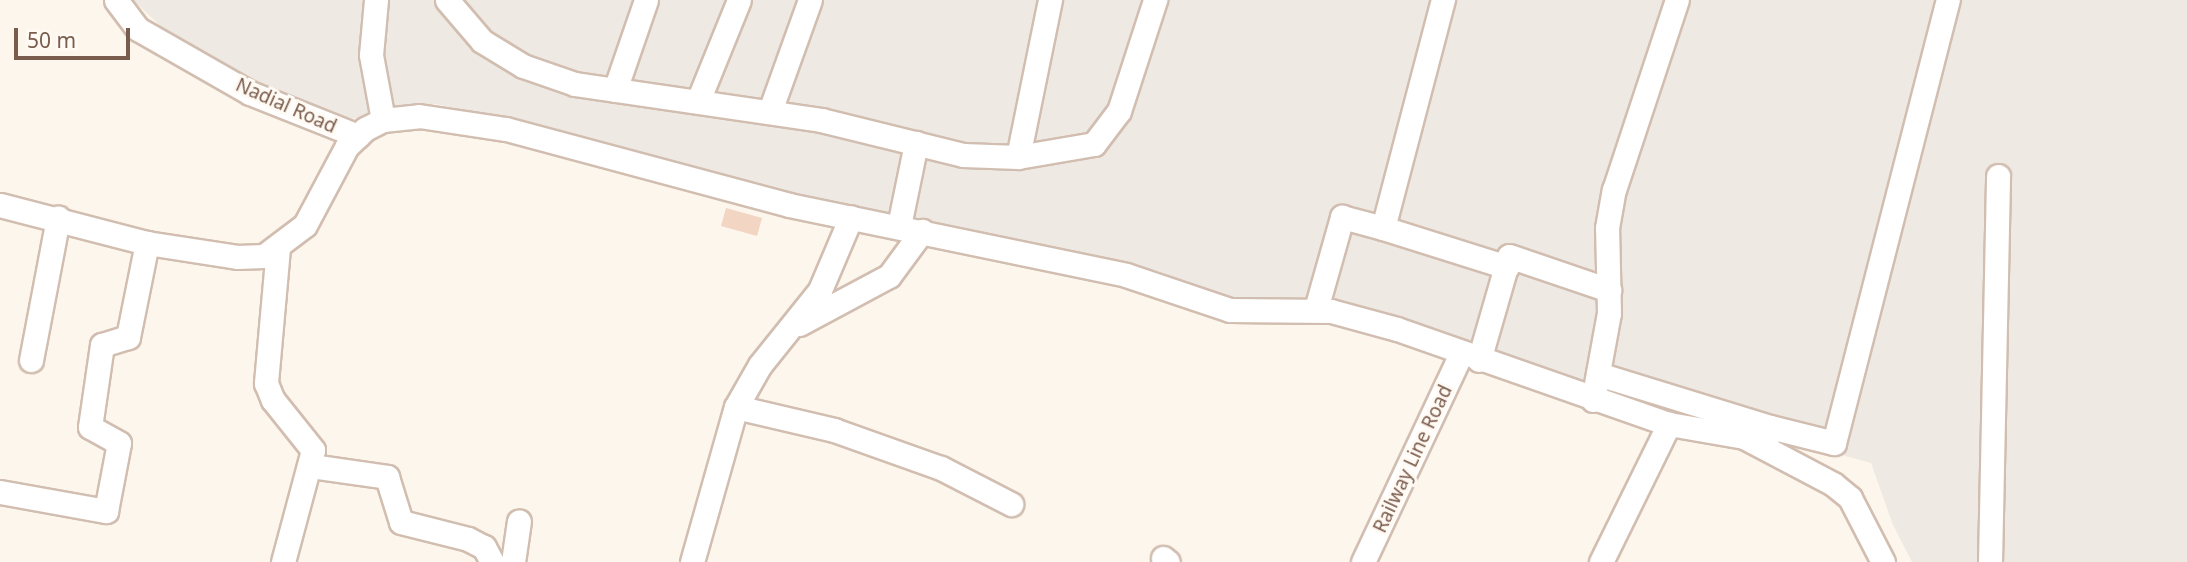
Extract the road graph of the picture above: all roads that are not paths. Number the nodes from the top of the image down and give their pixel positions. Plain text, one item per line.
1 (116, 0) edge
2 (376, 0) edge
3 (447, 0) edge
4 (646, 0) edge
5 (739, 0) edge
6 (810, 0) edge
7 (1049, 0) edge
8 (1155, 0) edge
9 (1443, 0) edge
10 (1677, 0) edge
11 (1948, 0) edge
12 (465, 10) edge
13 (615, 90) junction
14 (698, 101) junction
15 (770, 111) junction
16 (383, 120) junction
17 (358, 136) junction
18 (916, 144) junction
19 (1018, 157) junction
20 (1998, 176) dead end
21 (0, 205) edge
22 (851, 217) junction
23 (58, 218) junction
24 (1383, 228) junction
25 (911, 229) junction
26 (147, 243) junction
27 (278, 248) junction
28 (1507, 267) junction
29 (1609, 290) junction
30 (1316, 309) junction
31 (789, 329) junction
32 (1470, 357) junction
33 (31, 360) dead end
34 (1598, 374) junction
35 (1593, 400) junction
36 (736, 407) junction
37 (1670, 424) junction
38 (1767, 437) junction
39 (311, 466) junction
40 (0, 492) edge
41 (1011, 503) dead end
42 (519, 521) dead end
43 (283, 562) edge
44 (492, 562) edge
45 (513, 562) edge
46 (692, 562) edge
47 (1363, 562) edge
48 (1601, 562) edge
49 (1882, 562) edge
50 (1990, 562) edge

1 - 17 street, Nadial Road
2 - 16 street
3 - 12 street
4 - 13 street
5 - 14 street
6 - 15 street
7 - 19 street
8 - 19 street
9 - 24 street
10 - 29 street
11 - 38 street
12 - 13 street
13 - 14 street
14 - 15 street
15 - 18 street
16 - 17 street
16 - 22 street
17 - 27 street
18 - 19 street
18 - 25 street
20 - 50 street
21 - 23 street
22 - 25 street
22 - 31 street
23 - 26 street
23 - 33 street
24 - 28 street
24 - 30 street
25 - 30 street
25 - 31 street
26 - 27 street
26 - 40 street
27 - 39 street
28 - 29 street
28 - 32 street, Railway Line Road
29 - 34 street
30 - 32 street
31 - 36 street
32 - 35 street
32 - 47 street, Railway Line Road
34 - 35 street
34 - 38 street
35 - 37 street
36 - 41 street
36 - 46 street
37 - 38 street
37 - 48 street
38 - 49 street
39 - 43 street
39 - 44 street
42 - 45 street

